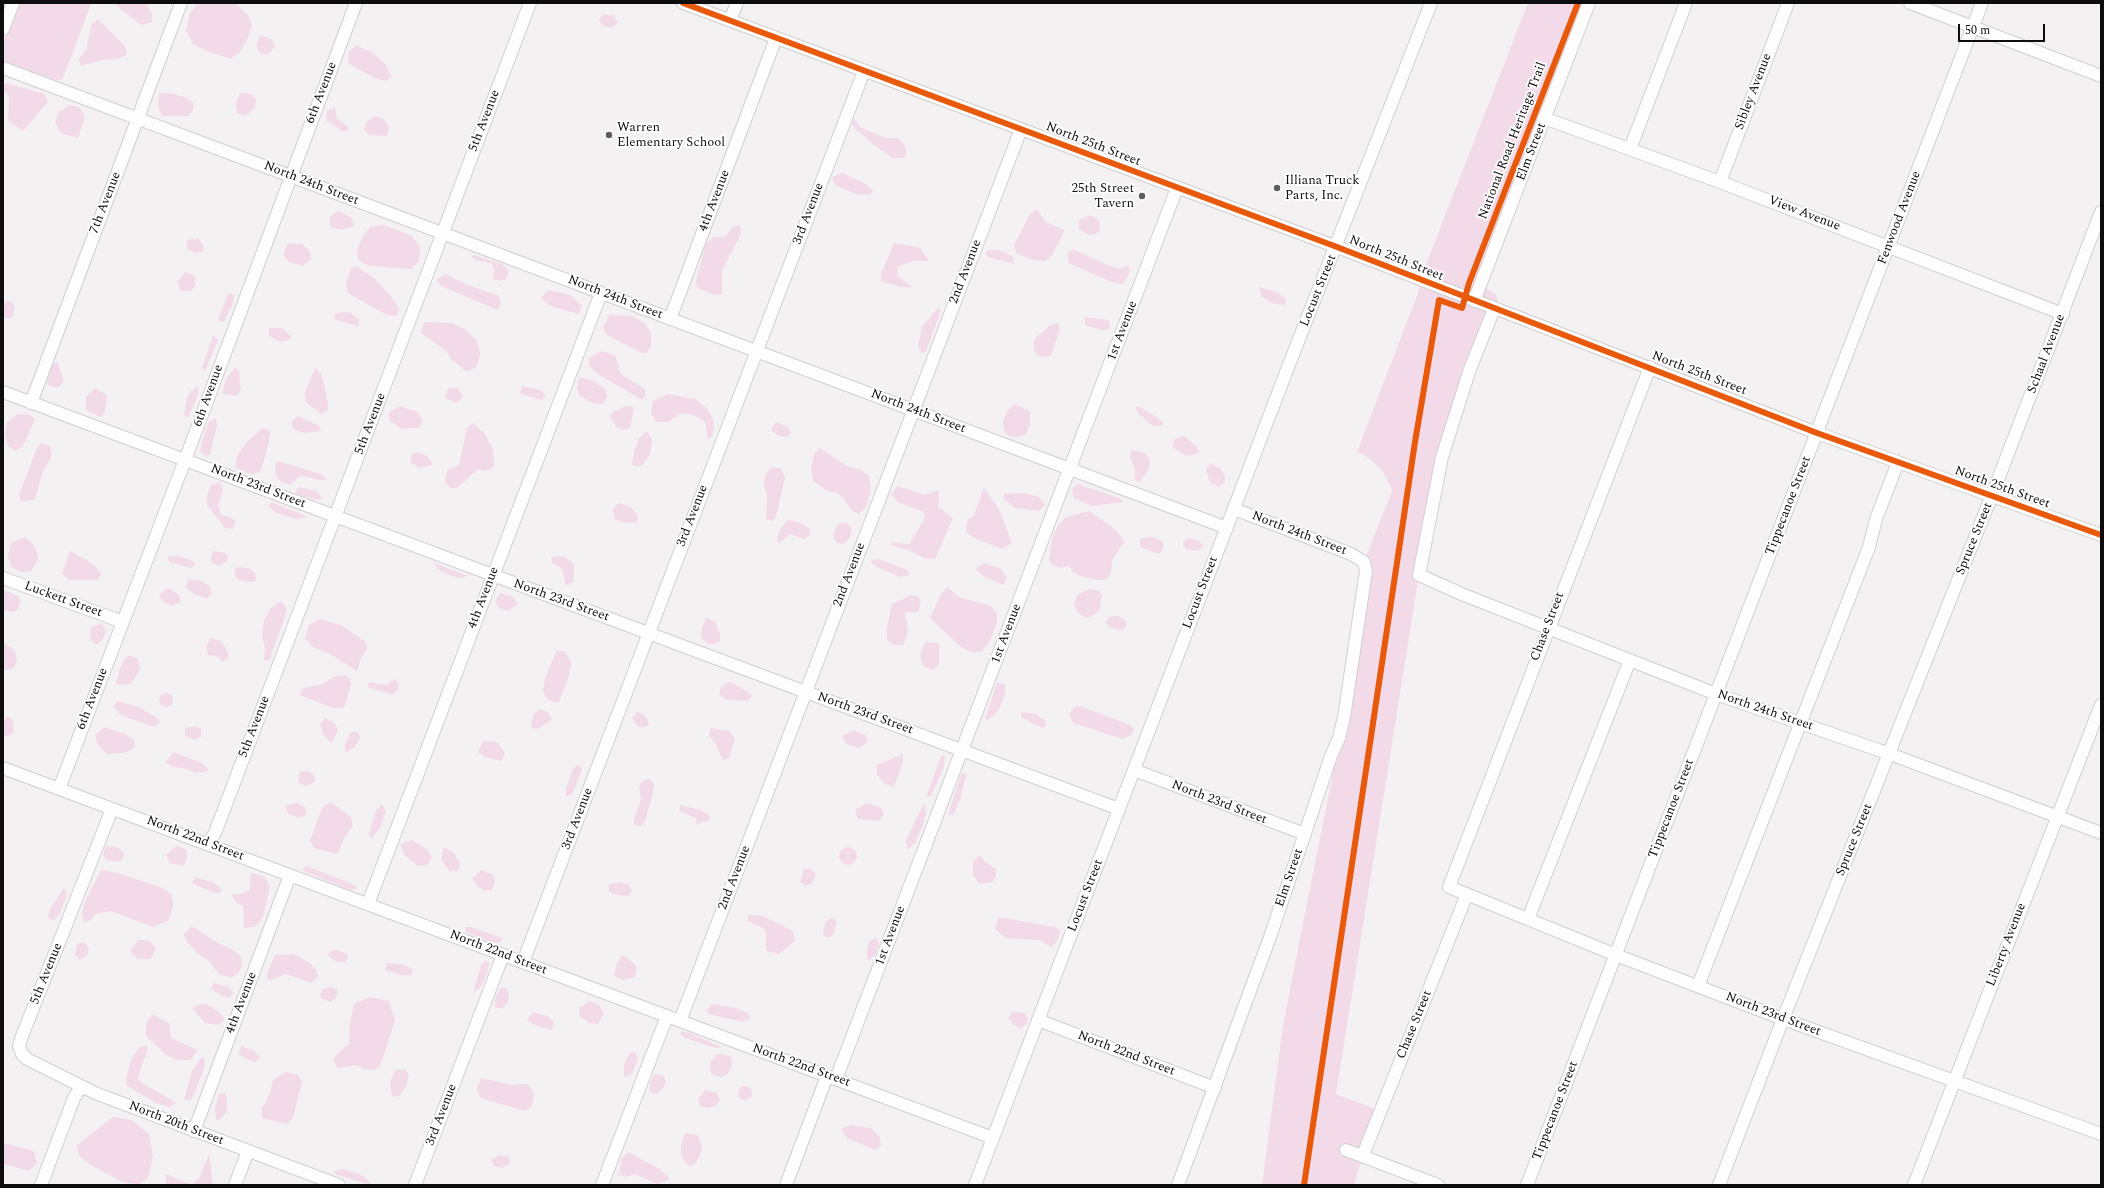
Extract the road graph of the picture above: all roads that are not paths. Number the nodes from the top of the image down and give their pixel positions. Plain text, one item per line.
1 (13, 3) edge
2 (181, 3) edge
3 (356, 3) edge
4 (530, 3) edge
5 (683, 3) edge
6 (737, 3) edge
7 (1431, 3) edge
8 (1589, 3) edge
9 (1686, 3) edge
10 (1788, 3) edge
11 (1910, 3) edge
12 (1982, 3) edge
13 (730, 20) junction
14 (1973, 27) junction
15 (3, 29) edge
16 (776, 38) junction
17 (3, 68) edge
18 (864, 70) junction
19 (2101, 76) edge
20 (1544, 118) junction
21 (137, 119) junction
22 (1021, 129) junction
23 (1630, 149) junction
24 (290, 176) junction
25 (1720, 182) junction
26 (1177, 188) junction
27 (2101, 212) edge
28 (443, 233) junction
29 (1889, 246) junction
30 (1337, 247) junction
31 (601, 293) junction
32 (1474, 301) junction
33 (1494, 309) junction
34 (2063, 314) junction
35 (670, 319) junction
36 (757, 351) junction
37 (1650, 367) junction
38 (3, 392) edge
39 (31, 403) junction
40 (913, 410) junction
41 (1817, 433) junction
42 (185, 460) junction
43 (1898, 462) junction
44 (1070, 469) junction
45 (1992, 496) junction
46 (1234, 509) junction
47 (336, 517) junction
48 (1227, 528) junction
49 (2101, 535) edge
50 (1364, 562) joint
51 (493, 575) junction
52 (3, 578) edge
53 (123, 622) junction
54 (1548, 628) junction
55 (649, 633) junction
56 (1630, 660) junction
57 (805, 692) junction
58 (1716, 694) junction
59 (2101, 704) edge
60 (1799, 723) junction
61 (962, 751) junction
62 (1890, 754) junction
63 (4, 770) edge
64 (1134, 770) junction
65 (59, 789) junction
66 (112, 809) junction
67 (1119, 809) junction
68 (2057, 815) junction
69 (2101, 833) edge
70 (1304, 834) junction
71 (207, 844) junction
72 (290, 875) junction
73 (1449, 888) joint
74 (1467, 894) junction
75 (368, 904) junction
76 (1528, 919) junction
77 (503, 955) junction
78 (1616, 955) junction
79 (523, 962) junction
80 (1698, 986) junction
81 (667, 1016) junction
82 (1783, 1019) junction
83 (1038, 1020) junction
84 (680, 1021) junction
85 (20, 1050) joint
86 (832, 1078) junction
87 (1955, 1080) junction
88 (81, 1087) junction
89 (1215, 1088) junction
90 (194, 1131) junction
91 (2101, 1134) edge
92 (993, 1138) junction
93 (1346, 1150) dead end
94 (248, 1151) junction
95 (1363, 1155) junction
96 (41, 1185) edge
97 (235, 1185) edge
98 (339, 1185) edge
99 (416, 1185) edge
100 (602, 1185) edge
101 (786, 1185) edge
102 (975, 1185) edge
103 (1178, 1185) edge
104 (1438, 1185) edge
105 (1528, 1185) edge
106 (1719, 1185) edge
107 (1914, 1185) edge

1 - 15 street
2 - 21 street, 7th Avenue
3 - 24 street, 6th Avenue
4 - 28 street, 5th Avenue
5 - 13 street, North 25th Street
6 - 13 street
7 - 30 street, Locust Street
8 - 20 street, Elm Street
9 - 23 street
10 - 25 street, Sibley Avenue
11 - 14 street
12 - 14 street, Fenwood Avenue
13 - 16 street, North 25th Street
14 - 19 street
14 - 29 street, Fenwood Avenue
16 - 18 street, North 25th Street
16 - 35 street, 4th Avenue
17 - 21 street, North 24th Street
18 - 22 street, North 25th Street
18 - 36 street, 3rd Avenue
20 - 23 street, View Avenue
20 - 32 street, Elm Street
21 - 24 street, North 24th Street
21 - 39 street, 7th Avenue
22 - 26 street, North 25th Street
22 - 40 street, 2nd Avenue
23 - 25 street, View Avenue
24 - 28 street, North 24th Street
24 - 42 street, 6th Avenue
25 - 29 street, View Avenue
26 - 30 street, North 25th Street
26 - 44 street, 1st Avenue
27 - 34 street, Schaal Avenue
28 - 31 street, North 24th Street
28 - 47 street, 5th Avenue
29 - 34 street, View Avenue
29 - 41 street, Fenwood Avenue
30 - 32 street, North 25th Street
30 - 46 street, Locust Street
31 - 35 street, North 24th Street
31 - 51 street, 4th Avenue
32 - 33 street, North 25th Street
33 - 37 street, North 25th Street
33 - 54 street, North 24th Street
34 - 45 street, Schaal Avenue
35 - 36 street, North 24th Street
36 - 40 street, North 24th Street
36 - 55 street, 3rd Avenue
37 - 41 street, North 25th Street
37 - 54 street, Chase Street
38 - 39 street, North 23rd Street
39 - 42 street, North 23rd Street
40 - 44 street, North 24th Street
40 - 57 street, 2nd Avenue
41 - 43 street, North 25th Street
41 - 58 street, Tippecanoe Street
42 - 47 street, North 23rd Street
42 - 53 street, 6th Avenue
43 - 45 street, North 25th Street
43 - 60 street
44 - 48 street, North 24th Street
44 - 61 street, 1st Avenue
45 - 49 street, North 25th Street
45 - 62 street, Spruce Street
46 - 48 street, Locust Street
46 - 50 street, North 24th Street
47 - 51 street, North 23rd Street
47 - 71 street, 5th Avenue
48 - 64 street, Locust Street
50 - 70 street, Elm Street
51 - 55 street, North 23rd Street
51 - 75 street, 4th Avenue
52 - 53 street, Luckett Street
53 - 65 street, 6th Avenue
54 - 56 street, North 24th Street
54 - 73 street, Chase Street
55 - 57 street, North 23rd Street
55 - 79 street, 3rd Avenue
56 - 58 street, North 24th Street
56 - 76 street
57 - 61 street, North 23rd Street
57 - 84 street, 2nd Avenue
58 - 60 street, North 24th Street
58 - 78 street, Tippecanoe Street
59 - 68 street, Liberty Avenue
60 - 62 street, North 24th Street
60 - 80 street
61 - 67 street, North 23rd Street
61 - 86 street, 1st Avenue
62 - 68 street, North 24th Street
62 - 82 street, Spruce Street
63 - 65 street, North 22nd Street
64 - 67 street, Locust Street
64 - 70 street, North 23rd Street
65 - 66 street, North 22nd Street
66 - 71 street, North 22nd Street
66 - 85 street, 5th Avenue
67 - 83 street, Locust Street
68 - 69 street, North 24th Street
68 - 87 street, Liberty Avenue
70 - 89 street, Elm Street
71 - 72 street, North 22nd Street
72 - 75 street, North 22nd Street
72 - 90 street, 4th Avenue
73 - 74 street, North 23rd Street
74 - 76 street, North 23rd Street
74 - 95 street, Chase Street
75 - 77 street, North 22nd Street
76 - 78 street, North 23rd Street
77 - 79 street, North 22nd Street
77 - 99 street, 3rd Avenue
78 - 80 street, North 23rd Street
78 - 105 street, Tippecanoe Street
79 - 81 street, North 22nd Street
80 - 82 street, North 23rd Street
81 - 84 street, North 22nd Street
81 - 100 street
82 - 87 street, North 23rd Street
82 - 106 street, Spruce Street
83 - 89 street, North 22nd Street
83 - 92 street, Locust Street
84 - 86 street, North 22nd Street
85 - 88 street, North 20th Street
86 - 92 street, North 22nd Street
86 - 101 street, 1st Avenue
87 - 91 street, North 23rd Street
87 - 107 street, Liberty Avenue
88 - 90 street, North 20th Street
88 - 96 street
89 - 103 street, Elm Street
90 - 94 street, North 20th Street
92 - 102 street, Locust Street
93 - 95 street
94 - 97 street
94 - 98 street, North 20th Street
95 - 104 street

